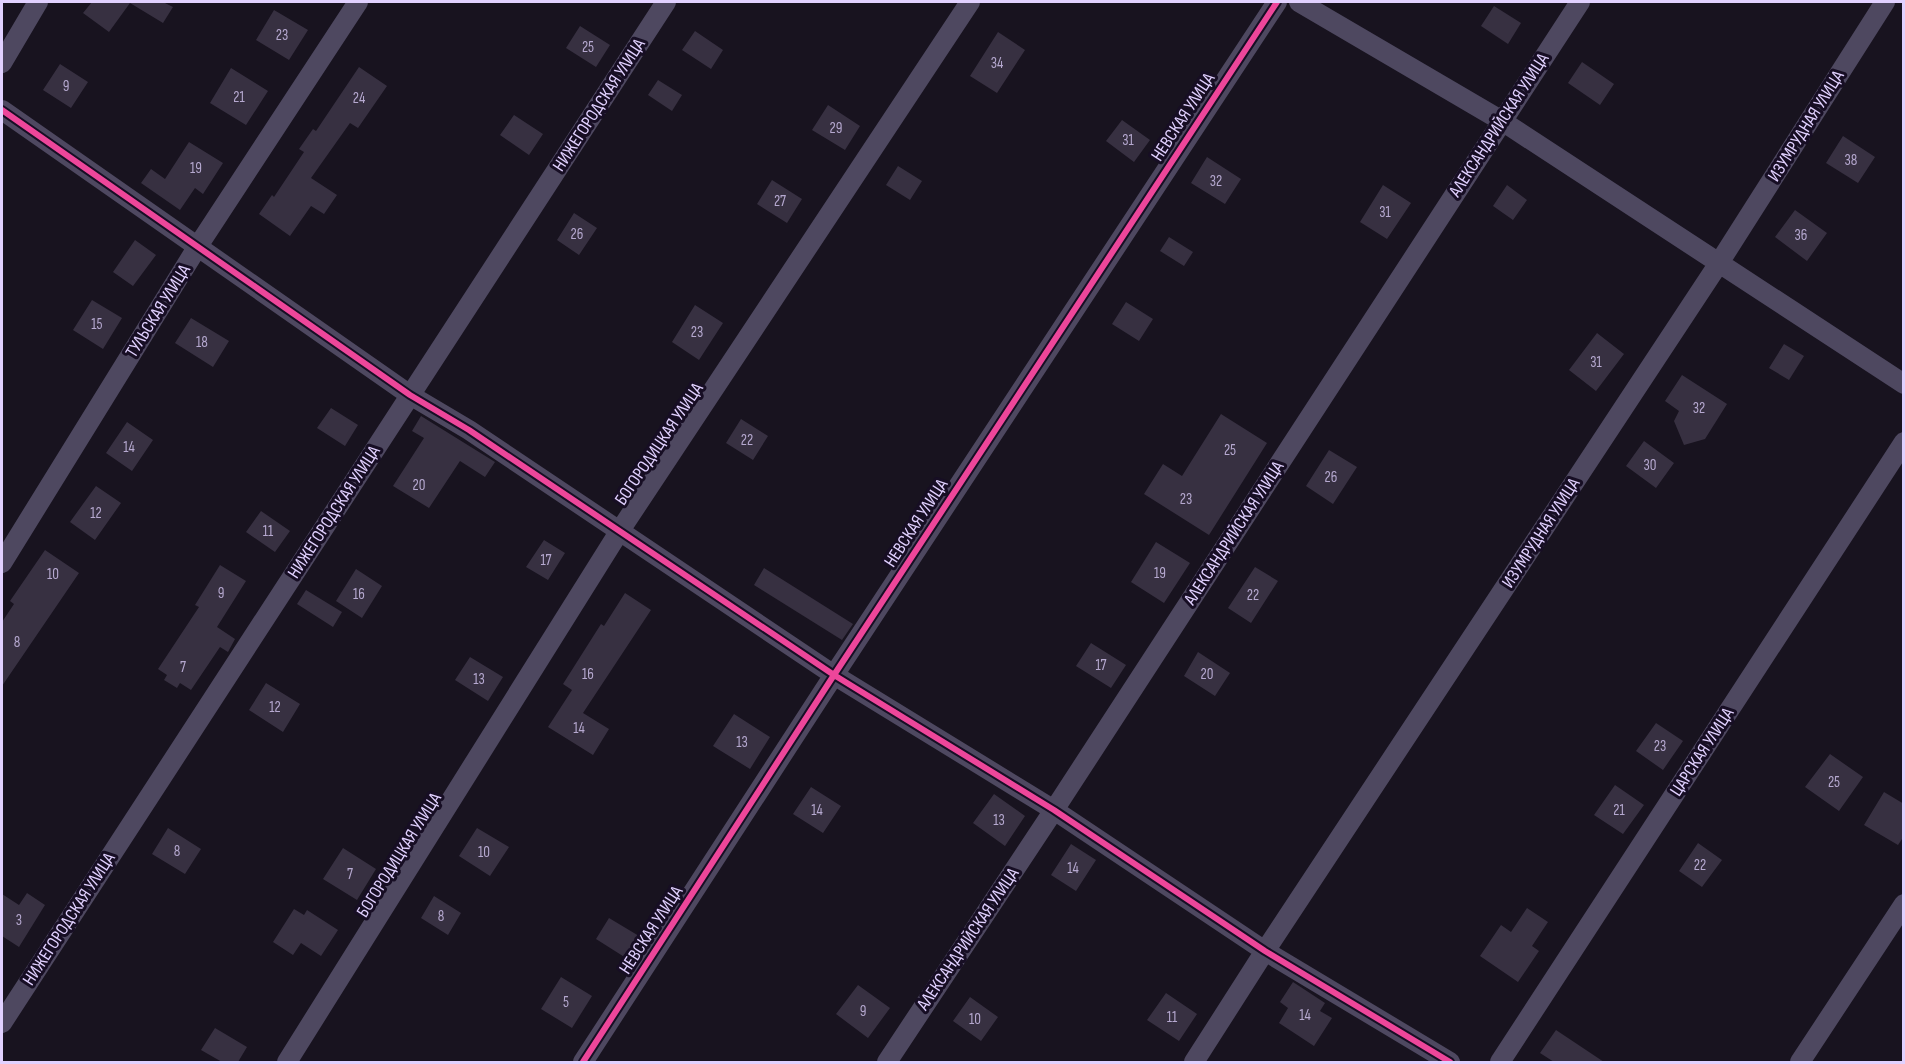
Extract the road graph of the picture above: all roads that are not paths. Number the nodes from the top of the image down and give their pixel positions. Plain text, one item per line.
1 (38, 2) edge
2 (358, 2) edge
3 (666, 2) edge
4 (970, 2) edge
5 (1277, 2) edge
6 (1299, 2) edge
7 (1580, 2) edge
8 (1885, 2) edge
9 (2, 63) edge
10 (2, 110) edge
11 (1502, 121) junction
12 (198, 246) junction
13 (1719, 262) junction
14 (1904, 384) edge
15 (410, 395) junction
16 (1904, 442) edge
17 (619, 532) junction
18 (2, 563) edge
19 (834, 675) junction
20 (1054, 810) junction
21 (1904, 904) edge
22 (1265, 951) junction
23 (2, 1023) edge
24 (286, 1062) edge
25 (583, 1062) edge
26 (887, 1062) edge
27 (1194, 1062) edge
28 (1450, 1062) edge
29 (1500, 1062) edge
30 (1800, 1062) edge

1 - 9 street
2 - 12 street, ТУЛЬСКАЯ УЛИЦА
3 - 15 street, НИЖЕГОРОДСКАЯ УЛИЦА
4 - 17 street, БОГОРОДИЦКАЯ УЛИЦА
5 - 19 street, НЕВСКАЯ УЛИЦА
6 - 11 street
7 - 11 street, АЛЕКСАНДРИЙСКАЯ УЛИЦА
8 - 13 street, ИЗУМРУДНАЯ УЛИЦА
10 - 12 street
11 - 13 street
11 - 20 street, АЛЕКСАНДРИЙСКАЯ УЛИЦА
12 - 15 street
12 - 18 street, ТУЛЬСКАЯ УЛИЦА
13 - 14 street
13 - 22 street, ИЗУМРУДНАЯ УЛИЦА
15 - 17 street
15 - 23 street, НИЖЕГОРОДСКАЯ УЛИЦА
16 - 29 street, ЦАРСКАЯ УЛИЦА
17 - 19 street
17 - 24 street, БОГОРОДИЦКАЯ УЛИЦА
19 - 20 street
19 - 25 street, НЕВСКАЯ УЛИЦА
20 - 22 street
20 - 26 street, АЛЕКСАНДРИЙСКАЯ УЛИЦА
21 - 30 street
22 - 27 street, ИЗУМРУДНАЯ УЛИЦА
22 - 28 street

